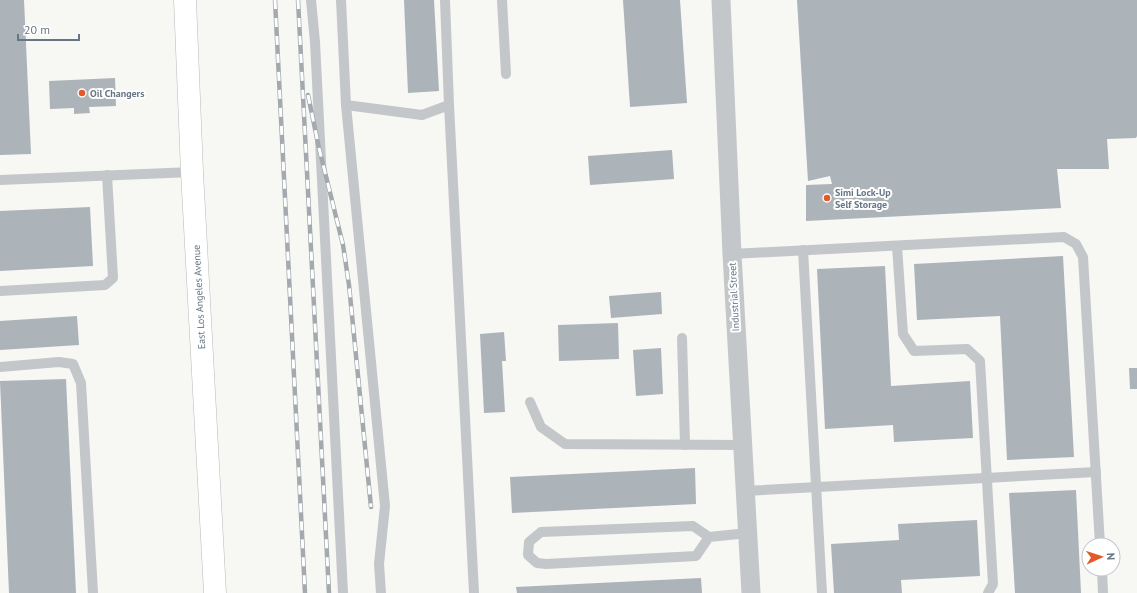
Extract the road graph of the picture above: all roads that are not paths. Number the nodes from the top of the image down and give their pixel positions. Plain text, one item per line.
1 (185, 0) edge
2 (311, 0) edge
3 (341, 0) edge
4 (445, 0) edge
5 (502, 0) edge
6 (721, 0) edge
7 (506, 74) dead end
8 (346, 105) junction
9 (449, 105) junction
10 (192, 172) junction
11 (108, 175) junction
12 (0, 180) edge
13 (897, 246) junction
14 (803, 250) junction
15 (732, 254) junction
16 (0, 291) edge
17 (682, 338) dead end
18 (0, 367) edge
19 (530, 402) dead end
20 (685, 445) junction
21 (743, 445) junction
22 (1096, 472) junction
23 (987, 478) junction
24 (816, 487) junction
25 (745, 491) junction
26 (748, 533) junction
27 (709, 537) junction
28 (1100, 537) edge
29 (1102, 577) edge
30 (93, 593) edge
31 (215, 593) edge
32 (343, 593) edge
33 (381, 593) edge
34 (474, 593) edge
35 (751, 593) edge
36 (822, 593) edge
37 (988, 593) edge
38 (1103, 593) edge

1 - 10 main road, East Los Angeles Avenue
2 - 32 lane
3 - 8 lane
4 - 9 lane
5 - 7 lane
6 - 15 street, Industrial Street
8 - 9 lane
8 - 33 lane
9 - 34 lane
10 - 11 lane
10 - 31 main road, East Los Angeles Avenue
11 - 12 lane
11 - 16 lane
13 - 14 lane
13 - 22 lane
13 - 23 lane
14 - 15 lane
14 - 24 lane
15 - 21 street, Industrial Street
17 - 20 lane
18 - 30 lane
19 - 20 lane
20 - 21 lane
21 - 25 street, Industrial Street
22 - 23 lane
22 - 28 lane
23 - 24 lane
23 - 37 lane
24 - 25 lane
24 - 36 lane
25 - 26 street, Industrial Street
26 - 27 lane
26 - 35 street, Industrial Street
27 - 27 lane
29 - 38 lane

